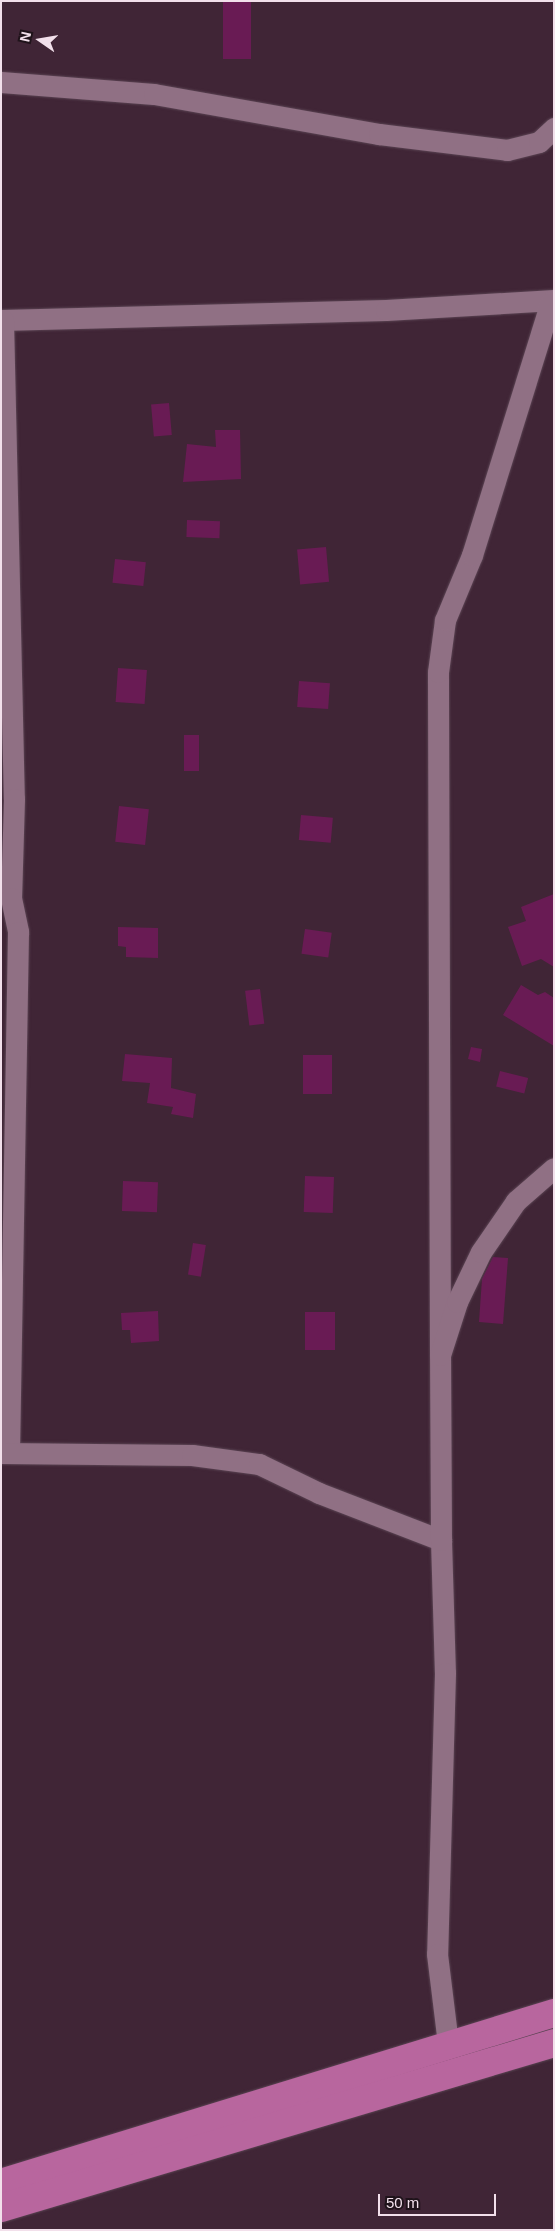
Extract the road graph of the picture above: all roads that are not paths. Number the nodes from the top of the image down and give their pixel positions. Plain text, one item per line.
1 (1, 82) edge
2 (554, 128) edge
3 (552, 301) edge
4 (2, 320) edge
5 (554, 1168) edge
6 (440, 1355) junction
7 (5, 1452) edge
8 (441, 1540) junction
9 (554, 2013) edge
10 (554, 2043) edge
11 (448, 2044) junction
12 (1, 2183) edge
13 (1, 2208) edge

1 - 2 street
3 - 4 street
3 - 6 street
4 - 7 street
5 - 6 street
6 - 8 street
7 - 8 street
8 - 11 street
9 - 11 main road
10 - 13 main road
11 - 12 main road

